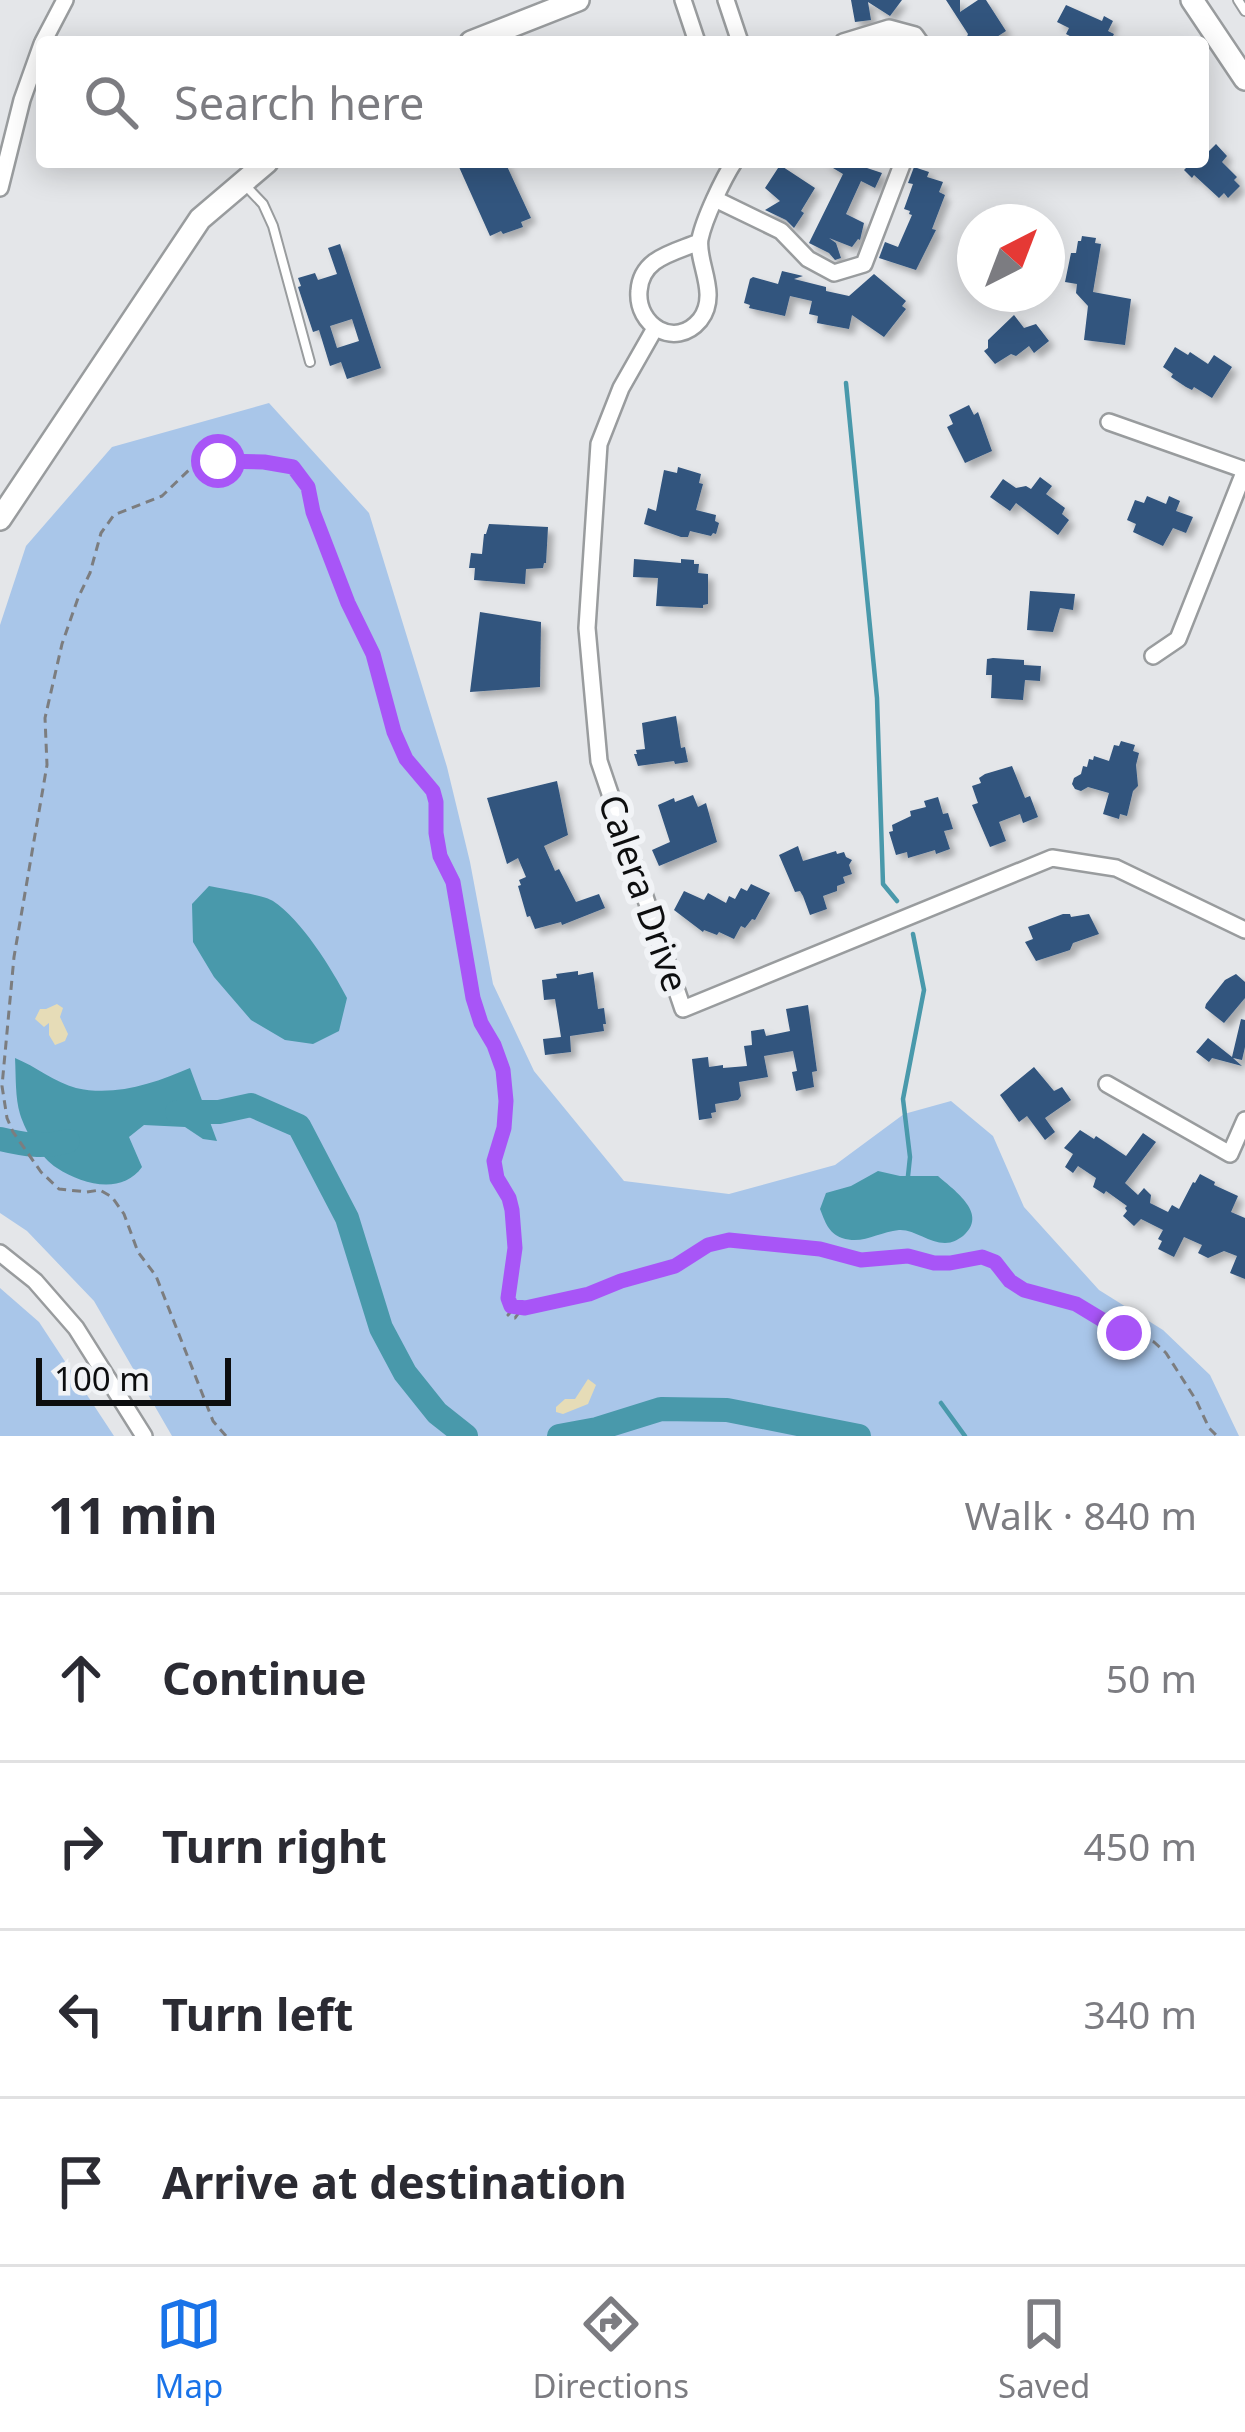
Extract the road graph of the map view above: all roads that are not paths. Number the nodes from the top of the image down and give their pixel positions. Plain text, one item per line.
1 (65, 0) edge
2 (578, 0) edge
3 (683, 0) edge
4 (726, 0) edge
5 (1192, 0) edge
6 (1238, 0) edge
7 (1245, 10) edge
8 (46, 36) edge
9 (486, 36) edge
10 (695, 36) edge
11 (738, 36) edge
12 (862, 36) edge
13 (916, 36) edge
14 (36, 60) edge
15 (1245, 79) edge
16 (260, 168) edge
17 (901, 168) edge
18 (722, 171) edge
19 (243, 183) junction
20 (0, 188) edge
21 (716, 200) junction
22 (699, 242) junction
23 (654, 329) junction
24 (310, 362) dead end
25 (1109, 422) dead end
26 (1245, 470) edge
27 (0, 519) edge
28 (1153, 656) dead end
29 (1245, 930) edge
30 (1107, 1084) dead end
31 (1245, 1120) edge
32 (0, 1253) edge
33 (145, 1436) edge

1 - 8 street
2 - 9 street
3 - 10 street
4 - 11 street
5 - 15 street
6 - 7 lane
12 - 13 street
14 - 20 street
16 - 19 street
17 - 21 street
18 - 21 street
19 - 24 lane
19 - 27 street
21 - 22 street
22 - 23 street
22 - 23 street
23 - 29 street, Calera Drive
25 - 26 street
26 - 28 street
30 - 31 street
32 - 33 street

